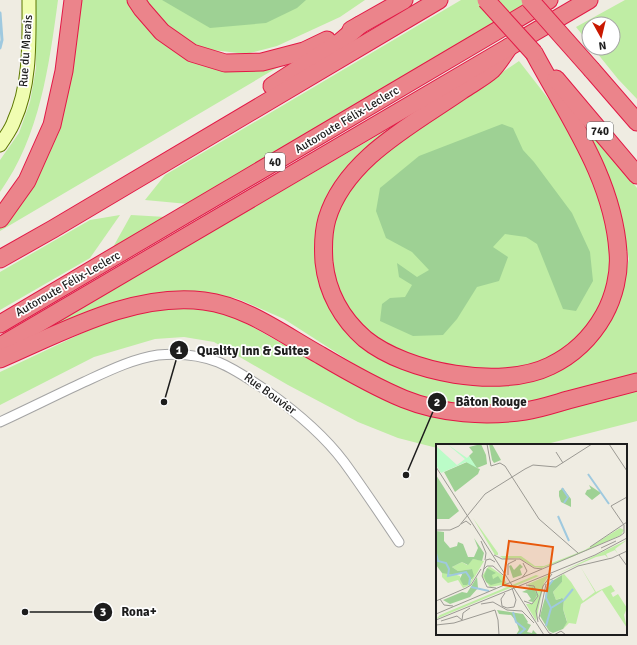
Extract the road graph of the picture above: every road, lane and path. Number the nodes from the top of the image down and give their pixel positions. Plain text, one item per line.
1 (29, 0) edge
2 (73, 0) edge
3 (136, 0) edge
4 (404, 0) edge
5 (439, 0) edge
6 (486, 0) edge
7 (530, 0) edge
8 (549, 0) edge
9 (589, 0) edge
10 (360, 25) junction
11 (509, 47) junction
12 (559, 90) junction
13 (637, 122) edge
14 (0, 145) edge
15 (637, 175) edge
16 (0, 219) edge
17 (53, 229) junction
18 (0, 258) edge
19 (0, 324) edge
20 (0, 346) edge
21 (0, 359) edge
22 (637, 382) edge
23 (0, 422) edge
24 (399, 542) dead end

1 - 14 street, Rue du Marais
2 - 16 highway
3 - 10 highway
4 - 10 highway
5 - 17 highway
6 - 12 highway, bridge
7 - 13 highway, 740, bridge
8 - 19 highway, Autoroute Félix-Leclerc / 40
9 - 11 highway
10 - 17 highway
11 - 12 highway
11 - 20 highway
12 - 15 highway, 740
17 - 18 highway
21 - 22 highway
23 - 24 street, Rue Bouvier

